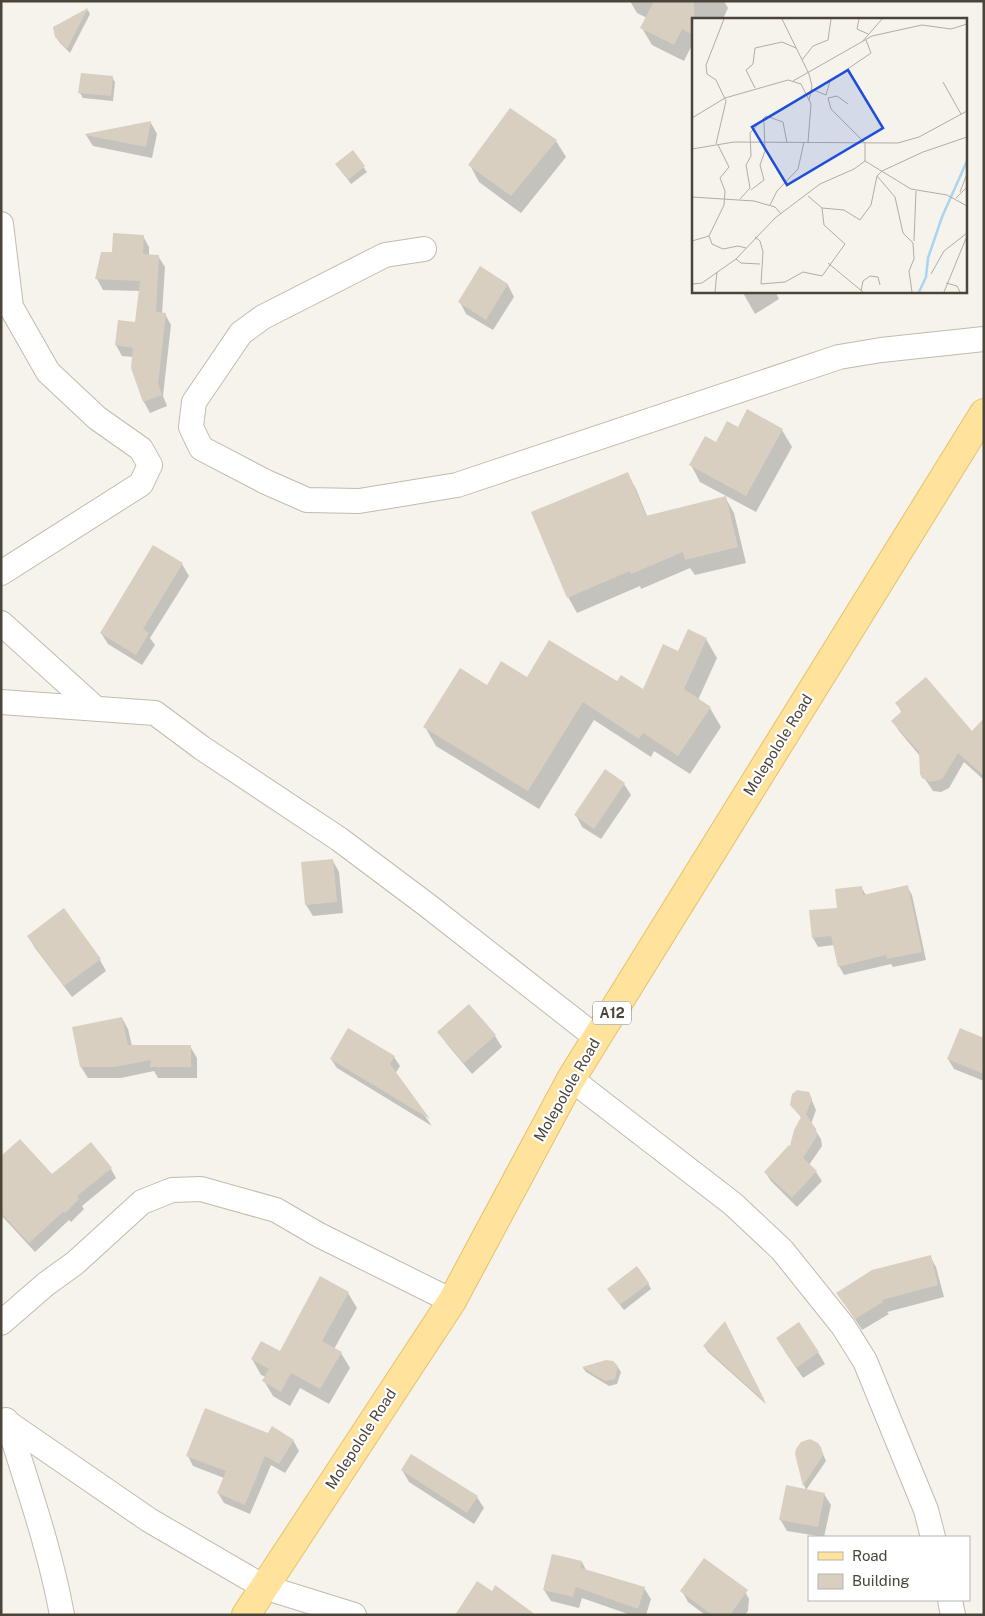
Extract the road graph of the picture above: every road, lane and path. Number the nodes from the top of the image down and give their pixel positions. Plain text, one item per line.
1 (1, 224) edge
2 (424, 249) dead end
3 (984, 338) edge
4 (984, 413) edge
5 (1, 573) edge
6 (1, 623) edge
7 (1, 702) edge
8 (95, 708) junction
9 (597, 1038) junction
10 (571, 1079) junction
11 (452, 1301) junction
12 (1, 1322) edge
13 (5, 1419) edge
14 (933, 1536) edge
15 (264, 1587) junction
16 (950, 1601) edge
17 (62, 1615) edge
18 (246, 1615) edge
19 (354, 1615) edge
20 (953, 1615) edge

1 - 5 street
2 - 3 street
4 - 9 main road, Molepolole Road / A12
6 - 8 street
7 - 8 street
8 - 9 street
9 - 10 main road, Molepolole Road / A12
10 - 11 main road, Molepolole Road / A12
10 - 14 street
11 - 12 street
11 - 15 main road, Molepolole Road / A12
13 - 15 street
13 - 17 street
15 - 18 main road, Molepolole Road / A12
15 - 19 street
16 - 20 street

